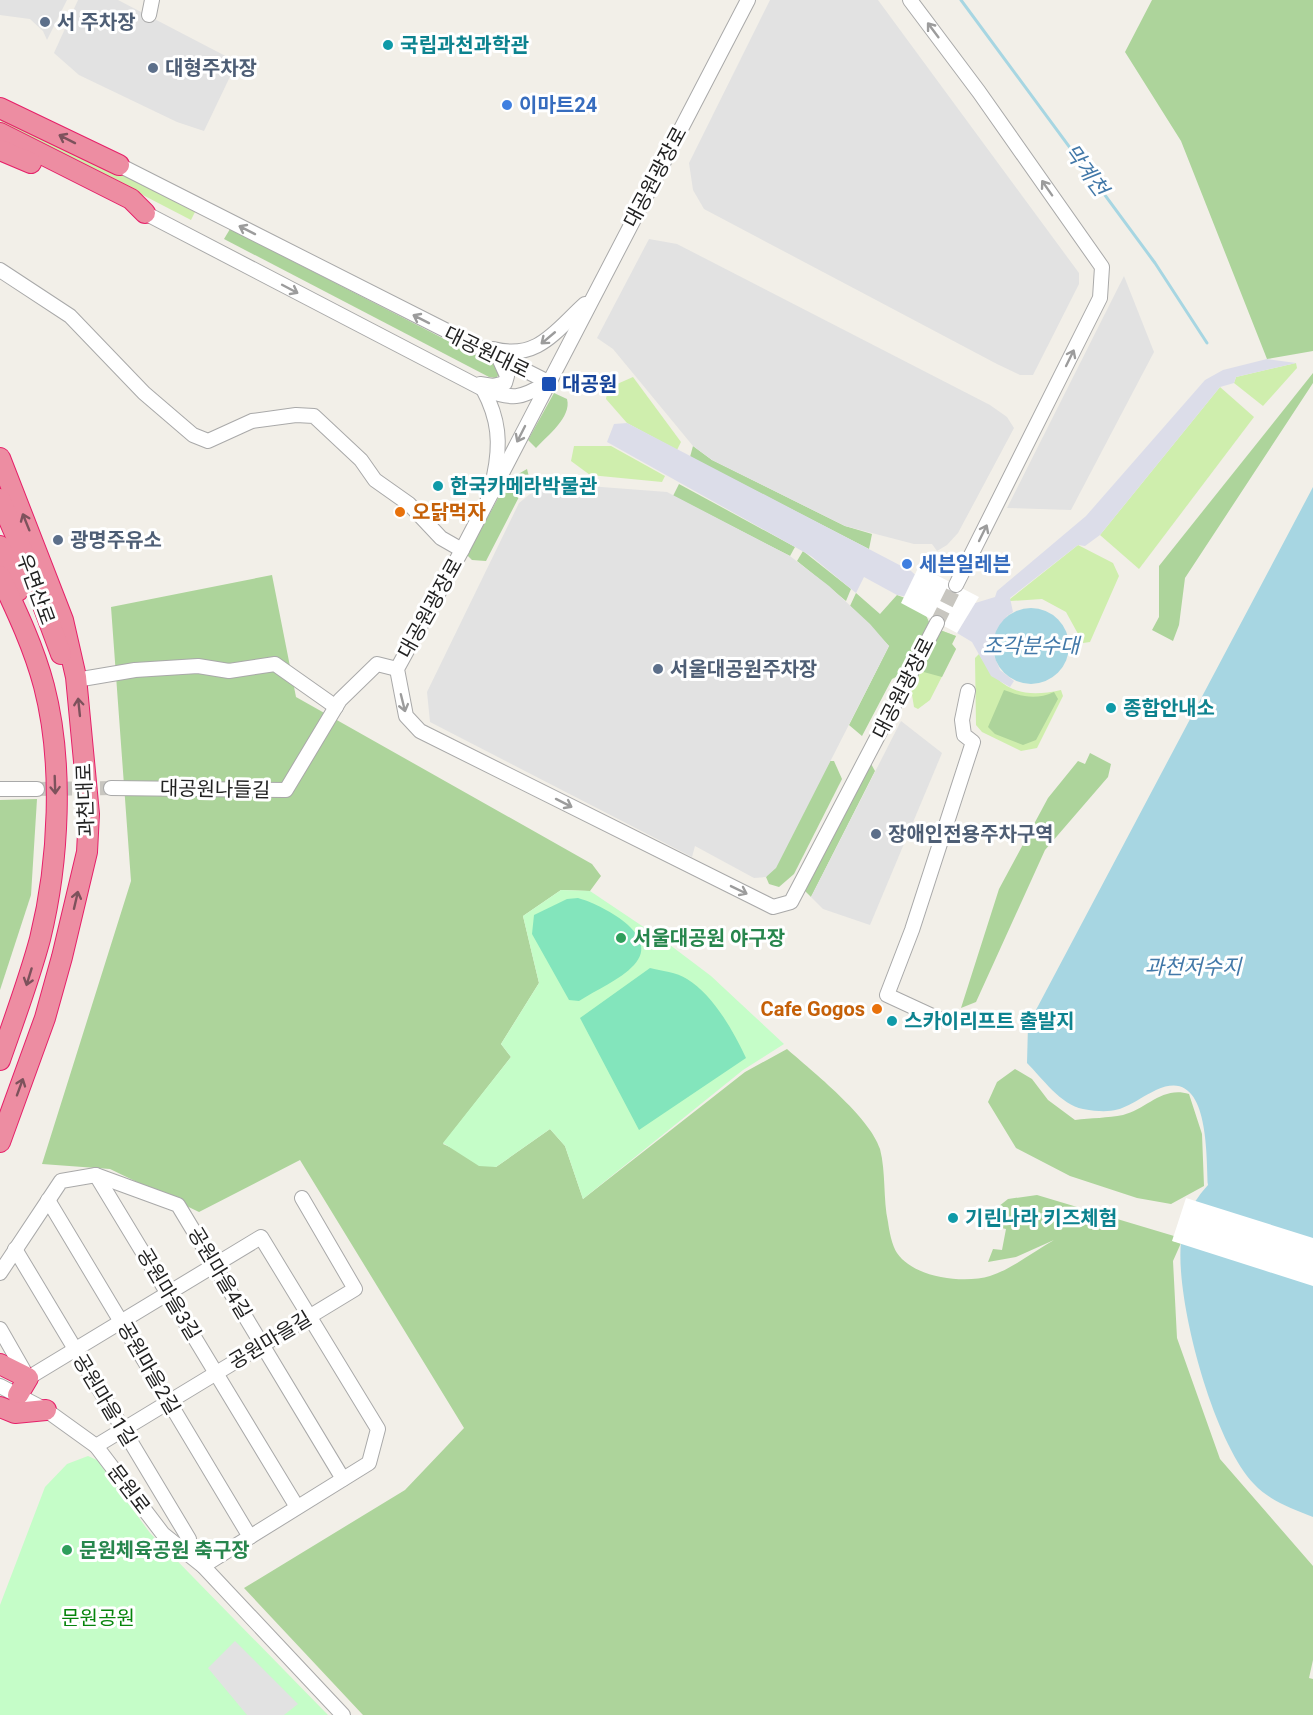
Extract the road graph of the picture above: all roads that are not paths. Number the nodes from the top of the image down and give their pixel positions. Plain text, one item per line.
1 (152, 0) edge
2 (757, 0) edge
3 (910, 0) edge
4 (745, 6) edge
5 (149, 15) dead end
6 (0, 98) edge
7 (0, 108) edge
8 (27, 120) junction
9 (0, 133) edge
10 (0, 150) edge
11 (119, 165) joint
12 (145, 213) junction
13 (0, 270) edge
14 (591, 298) junction
15 (468, 343) junction
16 (498, 356) junction
17 (466, 382) junction
18 (548, 382) junction
19 (483, 389) junction
20 (0, 458) edge
21 (0, 499) edge
22 (488, 499) junction
23 (0, 546) edge
24 (462, 550) junction
25 (0, 576) edge
26 (957, 585) tunnel mouth
27 (938, 623) tunnel mouth
28 (397, 669) junction
29 (76, 678) junction
30 (44, 685) junction
31 (968, 691) dead end
32 (336, 706) junction
33 (111, 788) tunnel mouth
34 (0, 789) edge
35 (37, 789) tunnel mouth
36 (939, 1019) dead end
37 (0, 1060) edge
38 (0, 1142) edge
39 (96, 1175) junction
40 (302, 1198) dead end
41 (48, 1200) junction
42 (15, 1249) junction
43 (215, 1266) junction
44 (0, 1272) edge
45 (168, 1293) junction
46 (309, 1317) junction
47 (122, 1321) junction
48 (0, 1329) edge
49 (262, 1344) junction
50 (74, 1349) junction
51 (0, 1364) edge
52 (216, 1373) junction
53 (0, 1386) edge
54 (23, 1387) junction
55 (169, 1402) junction
56 (0, 1407) edge
57 (46, 1410) junction
58 (123, 1429) junction
59 (96, 1446) junction
60 (343, 1479) junction
61 (297, 1508) junction
62 (250, 1537) junction
63 (185, 1551) junction
64 (203, 1566) junction
65 (343, 1715) edge

1 - 5 street
2 - 4 street
26 -> 3 street
4 - 14 street, 대공원광장로
6 - 8 highway
7 - 8 highway
11 -> 8 highway
9 - 12 highway
10 - 12 highway
15 -> 11 street, 대공원대로
12 -> 17 street, 대공원대로
13 - 24 street
14 -> 15 street
14 - 18 street, 대공원광장로
15 - 16 street, 대공원대로
16 - 17 street
16 - 18 street, 대공원대로
17 - 19 street, 대공원대로
18 - 19 street, 대공원대로
18 -> 22 street, 대공원광장로
19 - 22 street
29 -> 20 highway, 과천대로
21 - 29 highway, 우면산로
22 - 24 street, 대공원광장로
23 - 30 highway, 우면산로
24 - 28 street, 대공원광장로
25 - 30 highway, 과천대로
28 -> 27 street, 대공원광장로
28 - 32 street, 대공원나들길
29 - 32 street
38 -> 29 highway, 과천대로
30 -> 37 highway, 과천대로
31 - 36 street
32 - 33 street, 대공원나들길
34 - 35 street
39 - 41 street
39 - 43 street, 공원마을4길
39 - 45 street, 공원마을3길
40 - 46 street, 공원마을길
41 - 42 street
41 - 47 street, 공원마을2길
42 - 44 street
42 - 50 street, 공원마을1길
43 - 45 street
43 - 46 street
43 - 49 street, 공원마을4길
45 - 47 street
45 - 52 street, 공원마을3길
46 - 49 street, 공원마을길
46 - 60 street
47 - 50 street
47 - 55 street, 공원마을2길
48 - 54 street
49 - 52 street, 공원마을길
49 - 60 street, 공원마을4길
50 - 54 street
50 - 58 street, 공원마을1길
51 - 54 highway
52 - 55 street, 공원마을길
52 - 61 street, 공원마을3길
53 - 54 street, 문원로
54 - 57 street, 문원로
55 - 58 street, 공원마을길
55 - 62 street, 공원마을2길
56 - 57 highway
57 - 59 street, 문원로
58 - 59 street, 공원마을길
58 - 63 street, 공원마을1길
59 - 63 street, 문원로
60 - 61 street
61 - 62 street
62 - 64 street
63 - 64 street, 문원로
64 - 65 street, 문원로

